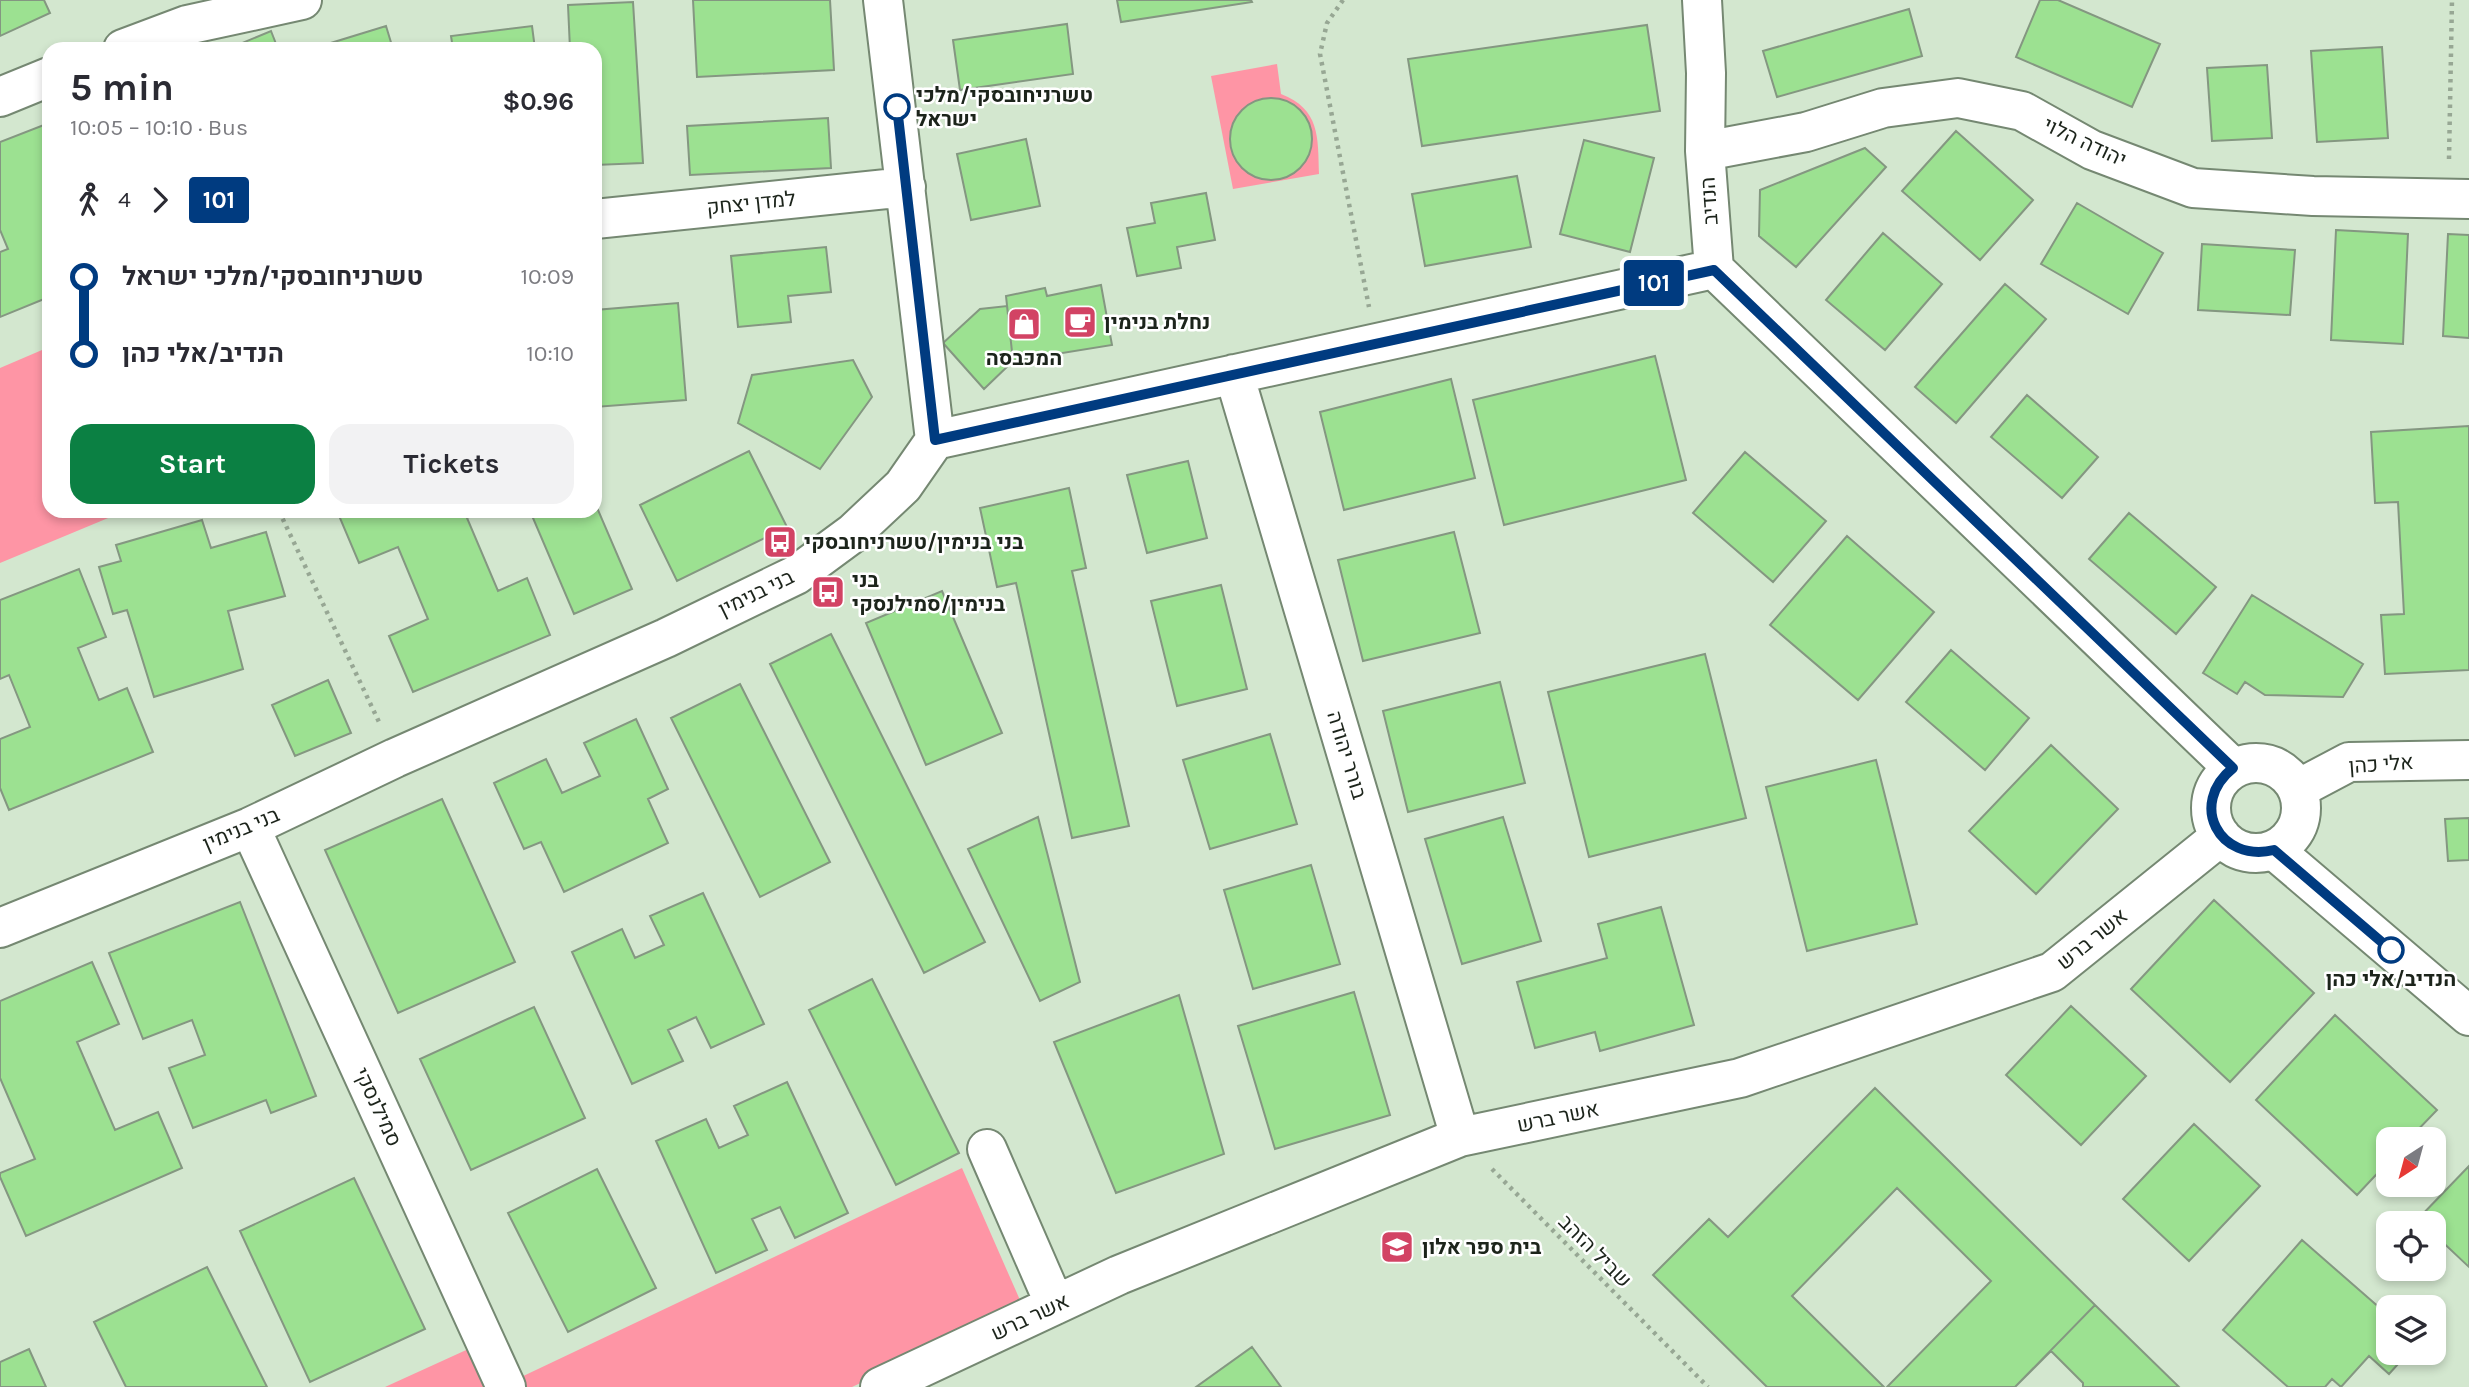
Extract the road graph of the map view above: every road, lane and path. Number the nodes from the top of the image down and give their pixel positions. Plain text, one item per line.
1 (302, 0) edge
2 (883, 0) edge
3 (1343, 0) edge
4 (1702, 0) edge
5 (2452, 0) edge
6 (142, 42) edge
7 (42, 80) edge
8 (0, 97) edge
9 (1705, 151) junction
10 (906, 187) junction
11 (2459, 199) edge
12 (602, 218) edge
13 (1714, 270) junction
14 (1376, 344) junction
15 (1234, 374) junction
16 (935, 440) junction
17 (282, 518) edge
18 (396, 758) junction
19 (2469, 760) edge
20 (2233, 768) junction
21 (2298, 789) junction
22 (250, 827) junction
23 (2221, 836) junction
24 (2274, 850) junction
25 (0, 928) edge
26 (2469, 1016) edge
27 (1460, 1137) junction
28 (987, 1149) dead end
29 (1055, 1305) junction
30 (506, 1387) edge
31 (880, 1387) edge
32 (1708, 1387) edge

1 - 6 street
2 - 10 street
3 - 14 path
4 - 9 street, הנדיב
5 - 11 path
7 - 8 street
9 - 11 street, יהודה הלוי
9 - 13 street, הנדיב
10 - 12 street, למדן יצחק
10 - 16 street
13 - 14 street
13 - 20 street
14 - 15 street
15 - 16 street
15 - 27 street, בורר יהודה
16 - 18 street, בני בנימין
17 - 18 path
18 - 22 street, בני בנימין
19 - 21 street, אלי כהן
20 - 21 street
20 - 23 street
21 - 24 street
22 - 25 street, בני בנימין
22 - 30 street, סמילנסקי
23 - 24 street
23 - 27 street, אשר ברש
24 - 26 street
27 - 29 street, אשר ברש
27 - 32 path, שביל הזהב
28 - 29 street
29 - 31 street, אשר ברש

